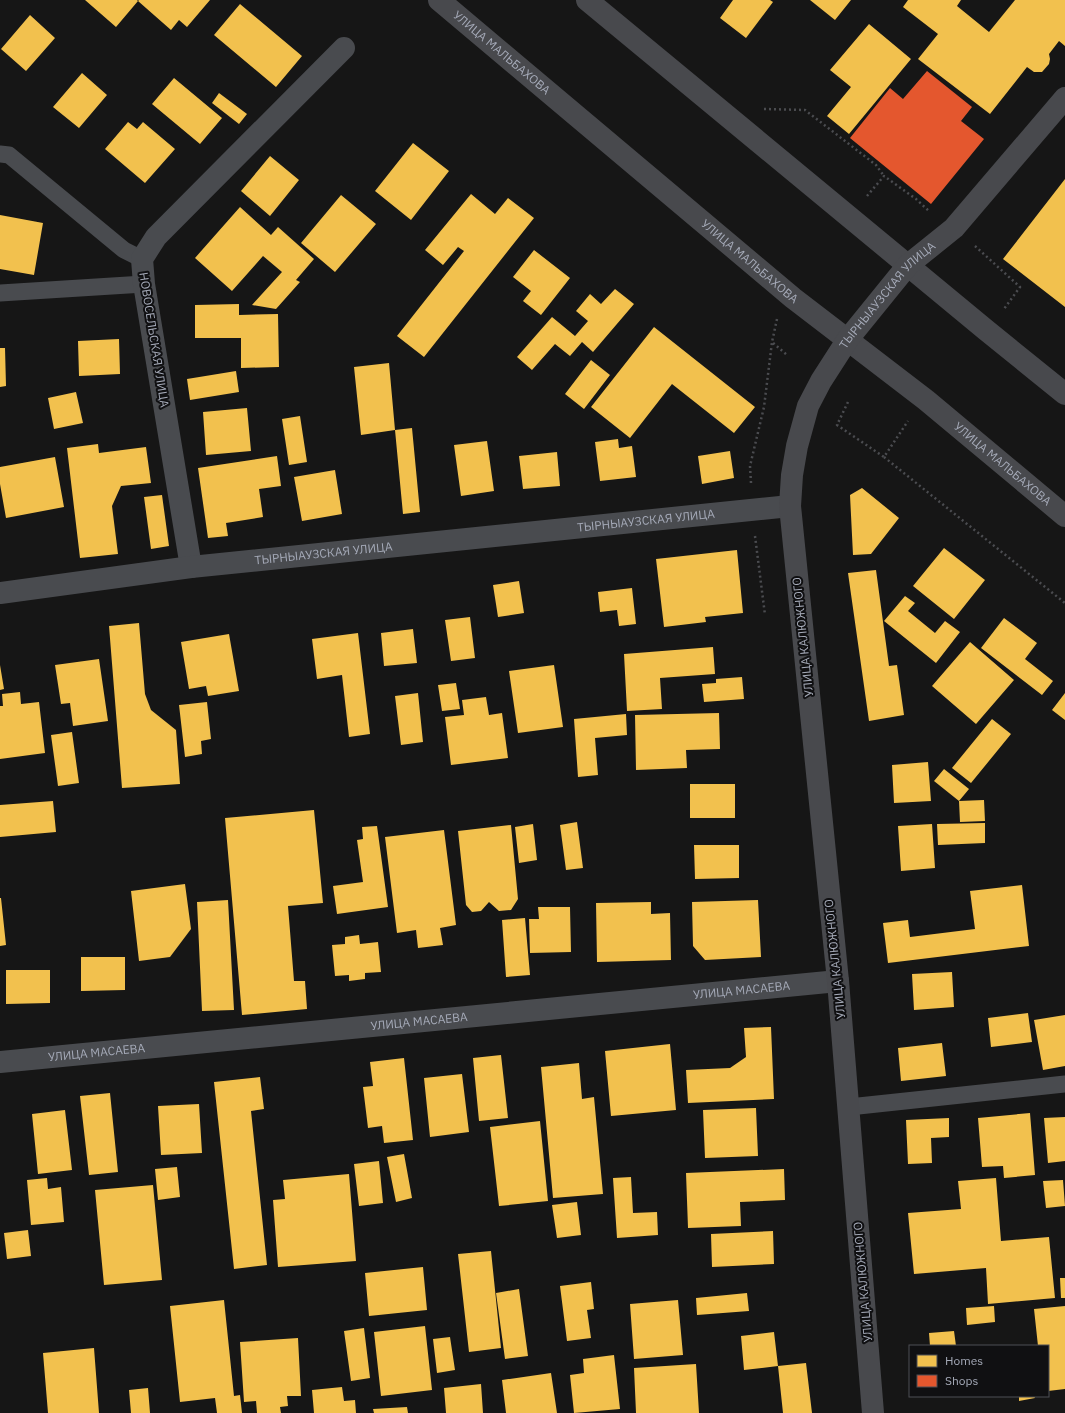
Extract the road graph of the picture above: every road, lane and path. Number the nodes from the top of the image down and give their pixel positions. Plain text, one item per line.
1 (439, 0) edge
2 (587, 0) edge
3 (344, 48) dead end
4 (1065, 98) edge
5 (761, 109) dead end
6 (0, 154) edge
7 (884, 176) junction
8 (865, 200) dead end
9 (937, 215) dead end
10 (970, 241) dead end
11 (142, 259) junction
12 (908, 265) junction
13 (144, 284) junction
14 (0, 293) edge
15 (1002, 311) dead end
16 (778, 316) dead end
17 (848, 339) junction
18 (772, 342) junction
19 (787, 355) dead end
20 (1065, 394) edge
21 (848, 402) dead end
22 (911, 417) dead end
23 (884, 457) junction
24 (790, 506) junction
25 (752, 510) junction
26 (1065, 516) edge
27 (191, 567) junction
28 (0, 593) edge
29 (1065, 603) edge
30 (765, 615) dead end
31 (838, 981) junction
32 (0, 1062) edge
33 (1065, 1084) edge
34 (849, 1107) junction
35 (873, 1413) edge

1 - 17 main road, УЛИЦА МАЛЬБАХОВА
2 - 12 main road
3 - 11 street, НОВОСЕЛЬСКАЯ УЛИЦА
4 - 12 main road, ТЫРНЫАУЗСКАЯ УЛИЦА
5 - 7 path
6 - 11 lane
7 - 8 path
7 - 9 path
10 - 15 path
11 - 13 street, НОВОСЕЛЬСКАЯ УЛИЦА
12 - 17 main road, ТЫРНЫАУЗСКАЯ УЛИЦА
12 - 20 main road
13 - 14 lane
13 - 27 street, НОВОСЕЛЬСКАЯ УЛИЦА
16 - 18 path
17 - 24 main road, ТЫРНЫАУЗСКАЯ УЛИЦА
17 - 26 main road, УЛИЦА МАЛЬБАХОВА
18 - 19 path
18 - 25 path
21 - 23 path
22 - 23 path
23 - 29 path
24 - 25 street, ТЫРНЫАУЗСКАЯ УЛИЦА
24 - 31 main road, УЛИЦА КАЛЮЖНОГО
25 - 27 street, ТЫРНЫАУЗСКАЯ УЛИЦА
25 - 30 path
27 - 28 street, ТЫРНЫАУЗСКАЯ УЛИЦА
31 - 32 street, УЛИЦА МАСАЕВА
31 - 34 main road, УЛИЦА КАЛЮЖНОГО
33 - 34 lane
34 - 35 main road, УЛИЦА КАЛЮЖНОГО

